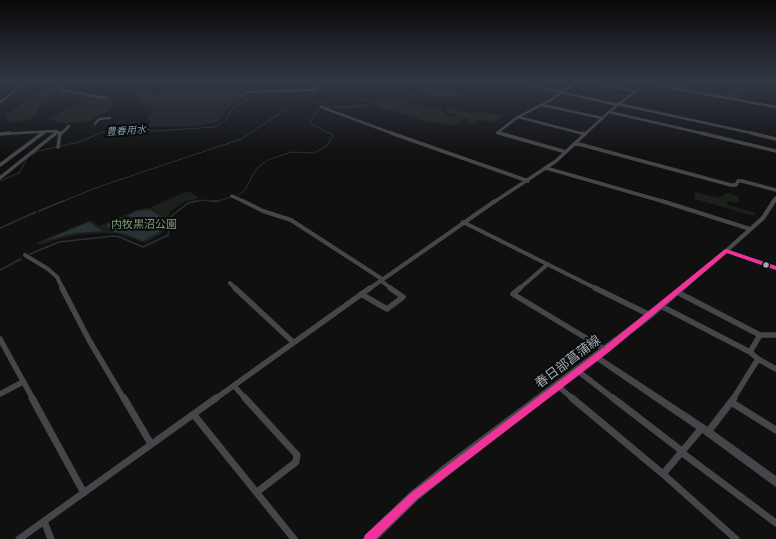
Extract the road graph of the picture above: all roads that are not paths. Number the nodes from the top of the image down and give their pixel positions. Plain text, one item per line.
1 (540, 106) edge
2 (547, 106) edge
3 (617, 106) edge
4 (623, 106) edge
5 (321, 107) dead end
6 (609, 112) junction
7 (518, 117) junction
8 (110, 118) dead end
9 (602, 118) junction
10 (95, 124) dead end
11 (69, 126) dead end
12 (45, 132) junction
13 (60, 133) junction
14 (0, 134) edge
15 (584, 134) junction
16 (776, 139) edge
17 (575, 143) junction
18 (58, 146) dead end
19 (776, 151) edge
20 (566, 152) junction
21 (0, 165) edge
22 (546, 168) junction
23 (1, 177) edge
24 (528, 181) junction
25 (776, 190) edge
26 (232, 196) dead end
27 (776, 198) edge
28 (463, 222) junction
29 (750, 229) junction
30 (726, 251) junction
31 (25, 255) dead end
32 (548, 264) junction
33 (776, 268) edge
34 (381, 280) junction
35 (230, 283) dead end
36 (677, 292) junction
37 (361, 294) junction
38 (661, 306) junction
39 (650, 315) junction
40 (760, 335) junction
41 (776, 335) edge
42 (0, 339) edge
43 (293, 342) junction
44 (606, 350) junction
45 (750, 352) junction
46 (597, 357) junction
47 (758, 359) junction
48 (776, 369) edge
49 (578, 371) junction
50 (23, 382) junction
51 (234, 386) junction
52 (558, 386) junction
53 (0, 394) edge
54 (731, 402) junction
55 (194, 415) junction
56 (704, 430) junction
57 (776, 430) edge
58 (151, 444) junction
59 (681, 451) junction
60 (663, 474) junction
61 (776, 482) edge
62 (257, 492) junction
63 (84, 493) junction
64 (44, 521) junction
65 (776, 523) edge
66 (19, 539) edge
67 (51, 539) edge
68 (294, 539) edge
69 (369, 539) edge
70 (736, 539) edge

1 - 7 street
2 - 9 street
3 - 6 street
4 - 16 street
5 - 24 street
6 - 9 street
6 - 19 street
7 - 15 street
7 - 20 street
8 - 10 street
9 - 15 street
11 - 13 street
12 - 13 street
12 - 14 street
12 - 21 street
13 - 18 street
13 - 23 street
15 - 17 street
17 - 20 street
17 - 25 street
20 - 22 street
22 - 24 street
22 - 29 street
24 - 28 street
26 - 34 street
27 - 29 main road, 春日部菖蒲線
28 - 32 street
28 - 34 street
29 - 30 main road, 春日部菖蒲線
30 - 33 street
30 - 36 main road, 春日部菖蒲線
31 - 58 street
32 - 39 street
32 - 44 street
34 - 37 street
34 - 37 street
35 - 43 street
36 - 38 main road, 春日部菖蒲線
36 - 40 street
37 - 43 street
38 - 39 main road, 春日部菖蒲線
38 - 45 street
39 - 44 main road, 春日部菖蒲線
40 - 41 street
40 - 45 street
42 - 50 street
43 - 51 street
44 - 46 main road, 春日部菖蒲線
45 - 47 street
46 - 49 main road, 春日部菖蒲線
46 - 56 street
47 - 48 street
47 - 54 street
49 - 52 main road, 春日部菖蒲線
49 - 59 street
50 - 53 street
50 - 63 street
51 - 55 street
51 - 62 street
52 - 60 street
52 - 69 main road, 春日部菖蒲線
54 - 56 street
54 - 57 street
55 - 58 street
55 - 62 street
56 - 59 street
56 - 61 street
58 - 63 street
59 - 60 street
59 - 65 street
60 - 70 street
62 - 68 street
63 - 64 street
64 - 66 street
64 - 67 street

